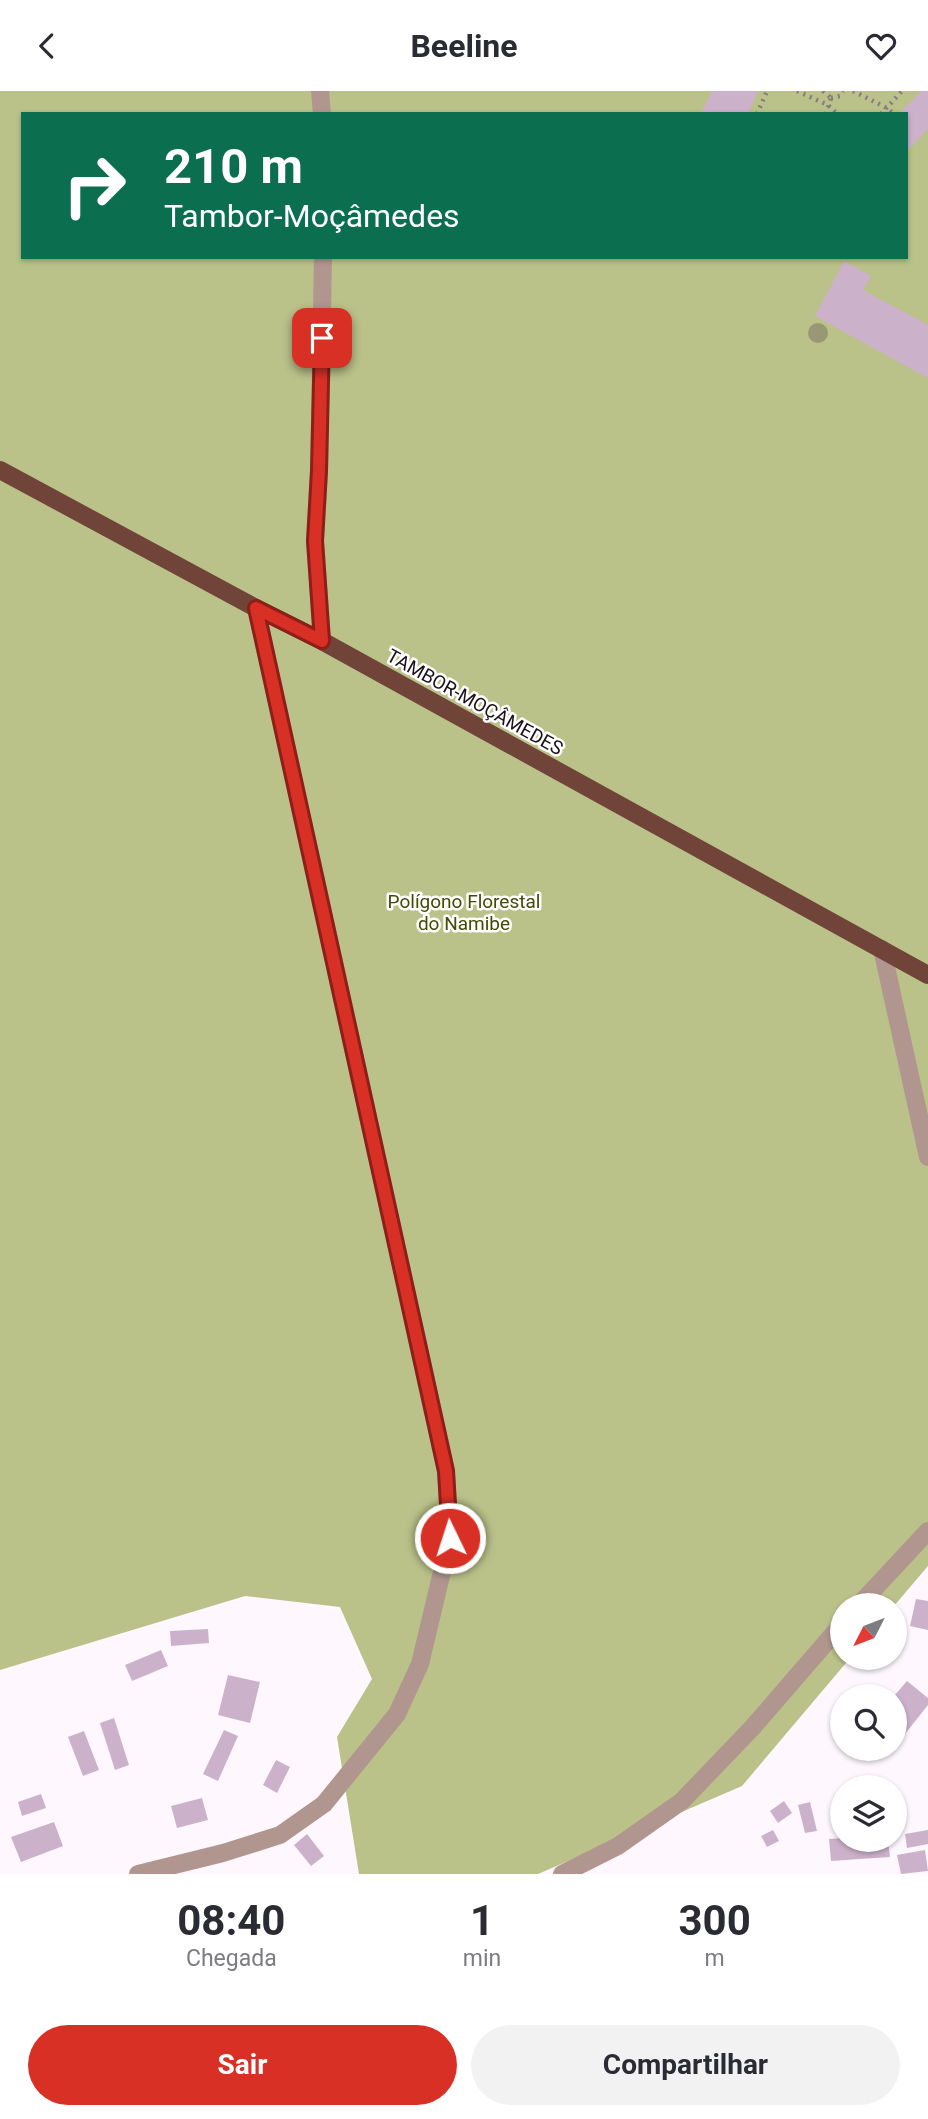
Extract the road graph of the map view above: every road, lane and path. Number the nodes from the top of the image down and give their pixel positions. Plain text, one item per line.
1 (320, 91) edge
2 (767, 91) edge
3 (796, 91) edge
4 (823, 91) edge
5 (843, 91) edge
6 (853, 91) edge
7 (902, 91) edge
8 (831, 98) junction
9 (828, 104) junction
10 (887, 108) junction
11 (322, 112) edge
12 (758, 112) edge
13 (826, 112) edge
14 (835, 112) edge
15 (883, 112) edge
16 (892, 112) edge
17 (323, 259) edge
18 (0, 470) edge
19 (256, 608) junction
20 (322, 641) junction
21 (882, 949) junction
22 (928, 975) edge
23 (928, 1157) edge
24 (928, 1531) edge
25 (870, 1593) edge
26 (830, 1638) edge
27 (568, 1873) edge
28 (138, 1874) edge

1 - 11 street
2 - 12 path
3 - 9 path
4 - 8 path
5 - 8 path
6 - 10 path
7 - 10 path
8 - 9 path
9 - 13 path
9 - 14 path
10 - 15 path
10 - 16 path
17 - 20 street
18 - 19 main road, TAMBOR-MOÇÂMEDES
19 - 20 main road, TAMBOR-MOÇÂMEDES
19 - 28 street
20 - 21 main road, TAMBOR-MOÇÂMEDES
21 - 22 main road, TAMBOR-MOÇÂMEDES
21 - 23 street
24 - 25 street
26 - 27 street

